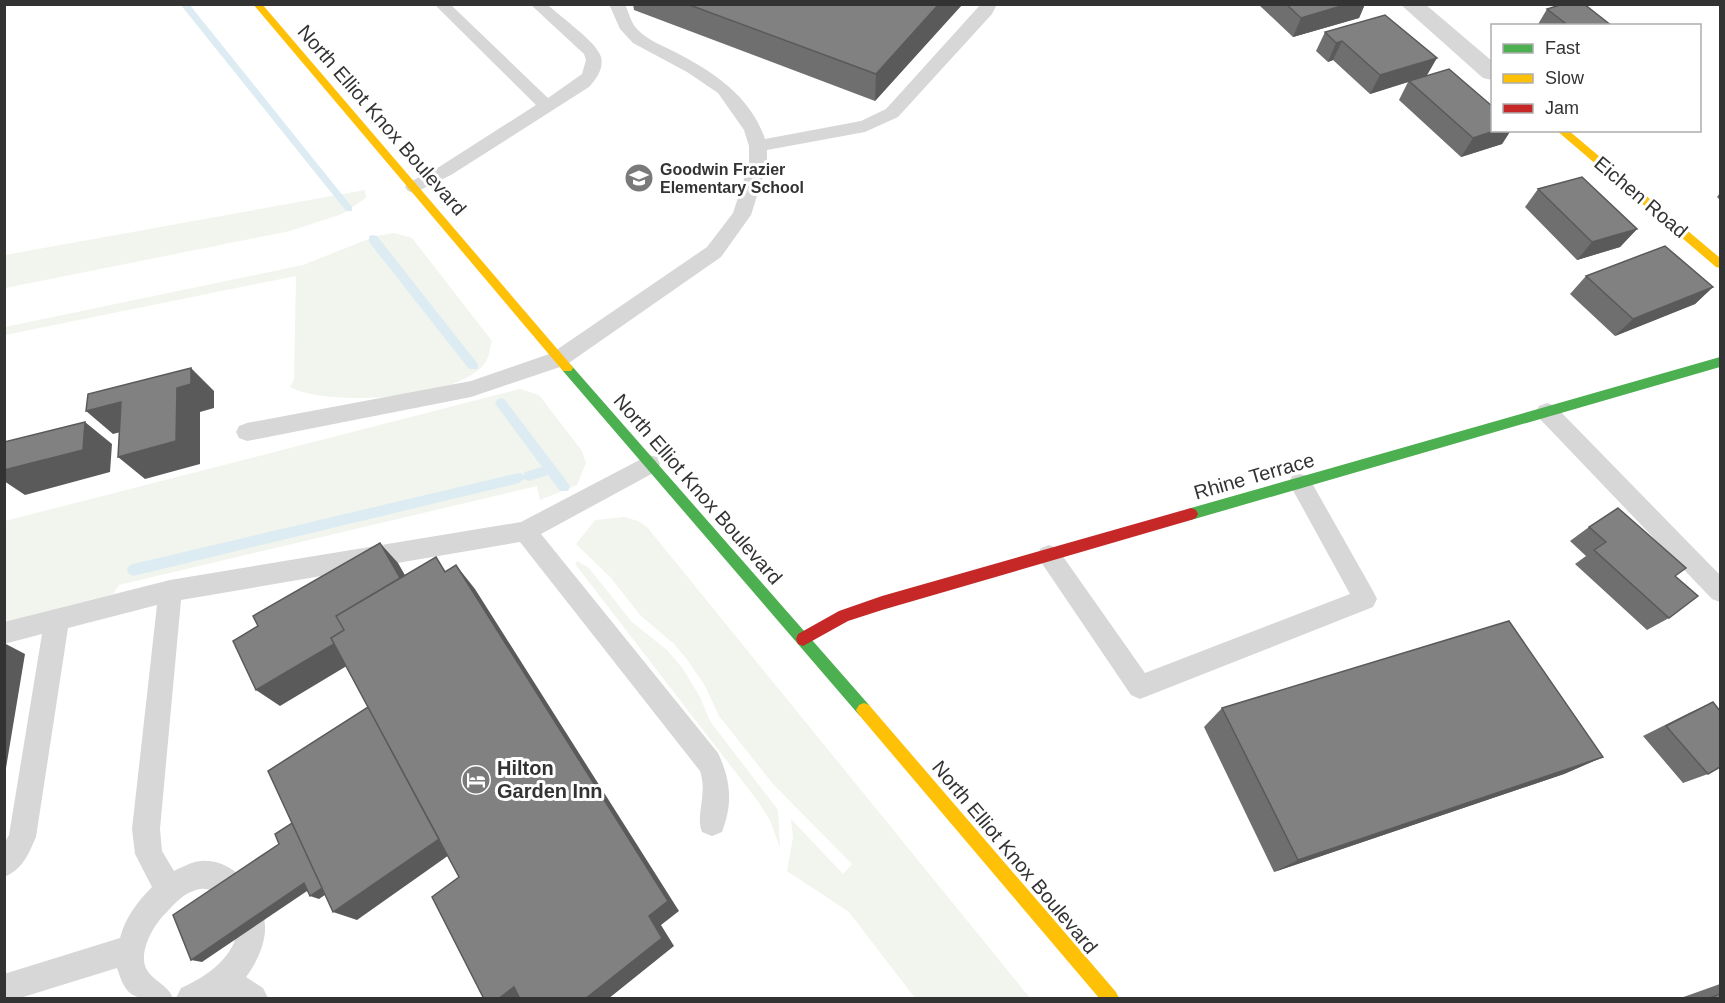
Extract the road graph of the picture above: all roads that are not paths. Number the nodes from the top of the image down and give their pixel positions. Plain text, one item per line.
1 (257, 4) edge
2 (441, 4) edge
3 (537, 4) edge
4 (617, 4) edge
5 (989, 4) edge
6 (1410, 4) edge
7 (1491, 72) edge
8 (548, 106) junction
9 (1563, 132) edge
10 (758, 146) junction
11 (414, 187) junction
12 (1720, 264) edge
13 (559, 359) junction
14 (1720, 363) edge
15 (1547, 412) junction
16 (247, 432) dead end
17 (649, 464) junction
18 (1300, 483) junction
19 (525, 531) junction
20 (1049, 555) junction
21 (170, 591) junction
22 (1720, 591) edge
23 (57, 620) junction
24 (4, 633) edge
25 (803, 639) junction
26 (712, 822) dead end
27 (4, 863) edge
28 (168, 889) junction
29 (130, 949) junction
30 (224, 981) junction
31 (4, 989) edge
32 (151, 997) edge
33 (191, 999) edge
34 (253, 999) edge
35 (1110, 999) edge

1 - 11 main road, North Elliot Knox Boulevard
2 - 8 lane
3 - 8 lane
4 - 10 lane
5 - 10 lane
6 - 7 street
8 - 11 lane
9 - 12 main road, Eichen Road
10 - 13 lane
11 - 13 main road, North Elliot Knox Boulevard
13 - 16 lane
13 - 17 main road, North Elliot Knox Boulevard
14 - 15 main road, Rhine Terrace
15 - 18 main road, Rhine Terrace
15 - 22 lane
17 - 19 lane
17 - 25 main road, North Elliot Knox Boulevard
18 - 20 main road, Rhine Terrace
18 - 20 lane
19 - 21 lane
19 - 26 lane
20 - 25 main road, Rhine Terrace
21 - 23 lane
21 - 28 lane
23 - 24 lane
23 - 27 lane
25 - 35 main road, North Elliot Knox Boulevard
28 - 29 lane
28 - 30 lane
29 - 31 lane
29 - 32 lane
30 - 33 lane
30 - 34 lane

